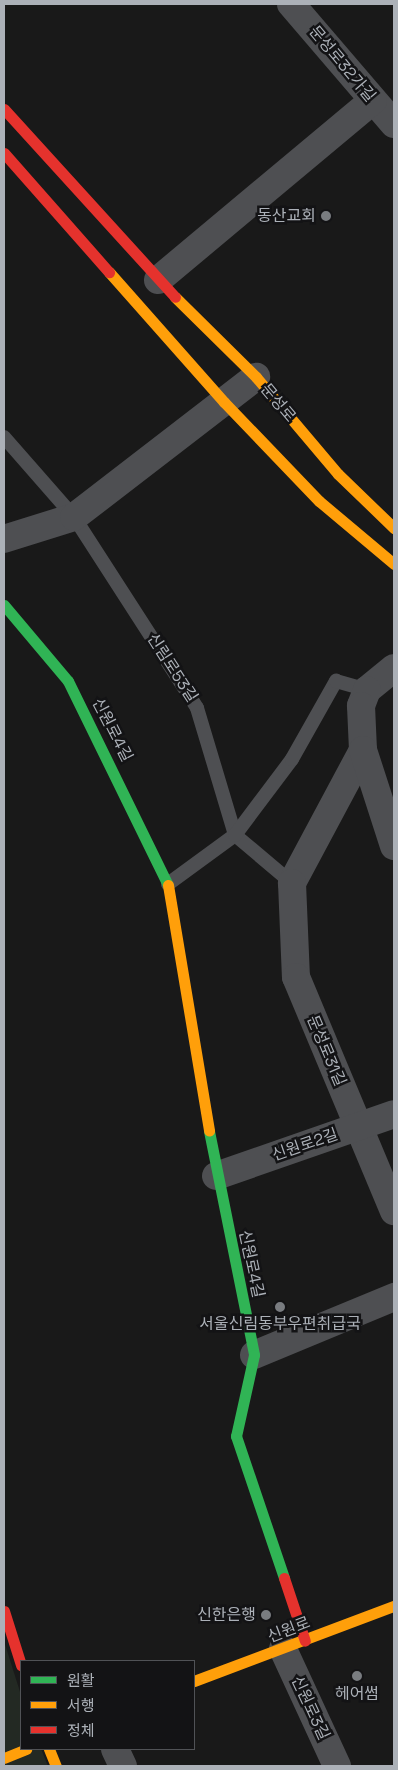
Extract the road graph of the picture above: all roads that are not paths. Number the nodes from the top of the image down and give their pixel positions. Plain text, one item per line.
1 (291, 4) edge
2 (373, 100) junction
3 (4, 109) edge
4 (394, 124) edge
5 (25, 134) junction
6 (6, 162) edge
7 (158, 280) junction
8 (256, 377) junction
9 (224, 402) junction
10 (4, 437) edge
11 (74, 517) junction
12 (394, 528) edge
13 (4, 539) edge
14 (394, 564) edge
15 (4, 605) edge
16 (394, 668) edge
17 (367, 690) junction
18 (363, 750) junction
19 (235, 835) junction
20 (392, 835) edge
21 (292, 883) junction
22 (168, 884) junction
23 (394, 1114) edge
24 (358, 1126) junction
25 (216, 1176) junction
26 (394, 1211) edge
27 (394, 1297) edge
28 (254, 1355) junction
29 (394, 1606) edge
30 (4, 1611) edge
31 (294, 1645) junction
32 (20, 1662) edge
33 (195, 1682) edge
34 (24, 1750) edge
35 (49, 1750) edge
36 (115, 1750) edge
37 (4, 1758) edge
38 (56, 1766) edge
39 (123, 1766) edge
40 (337, 1766) edge

1 - 2 street, 문성로32가길
2 - 4 street, 문성로32가길
2 - 7 street
3 - 5 street, 문성로
5 - 6 street
5 - 7 street, 문성로
6 - 9 street
7 - 8 street, 문성로
8 - 9 street
8 - 12 street, 문성로
9 - 11 street
9 - 14 street
10 - 11 lane, 신림로53길
11 - 13 street
11 - 19 lane, 신림로53길
15 - 22 street, 신원로4길
16 - 17 street
17 - 18 street
17 - 19 lane
18 - 20 street
18 - 21 street
19 - 21 lane
19 - 22 lane
21 - 24 street, 문성로31길
22 - 25 street, 신원로4길
23 - 24 street, 신원로2길
24 - 25 street, 신원로2길
24 - 26 street, 문성로31길
25 - 28 street, 신원로4길
27 - 28 street
28 - 31 street, 신원로4길
29 - 31 street, 신원로
30 - 32 street
31 - 33 street, 신원로
31 - 40 street, 신원로3길
34 - 37 street
35 - 38 street
36 - 39 street

